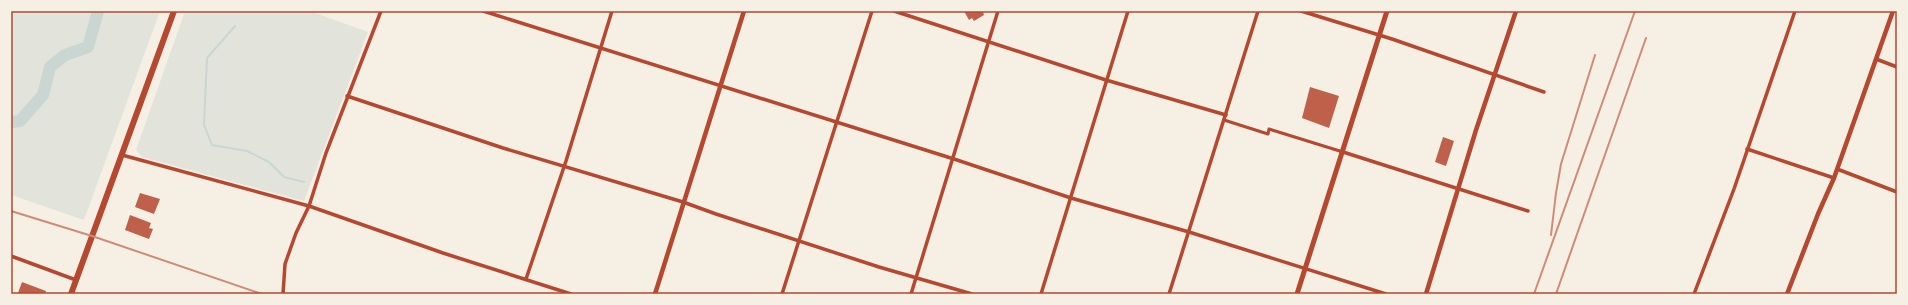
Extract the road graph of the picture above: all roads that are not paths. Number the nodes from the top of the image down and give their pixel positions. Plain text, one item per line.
1 (174, 11) edge
2 (381, 11) edge
3 (483, 11) edge
4 (612, 11) edge
5 (744, 11) edge
6 (872, 11) edge
7 (894, 11) edge
8 (998, 11) edge
9 (1128, 11) edge
10 (1258, 11) edge
11 (1301, 11) edge
12 (1387, 11) edge
13 (1516, 11) edge
14 (1795, 11) edge
15 (1893, 11) edge
16 (1379, 35) junction
17 (988, 42) junction
18 (601, 48) junction
19 (1876, 59) junction
20 (1897, 67) edge
21 (1495, 76) junction
22 (1106, 80) junction
23 (721, 85) junction
24 (1544, 92) dead end
25 (347, 96) junction
26 (1225, 118) junction
27 (837, 122) junction
28 (1746, 149) junction
29 (1343, 152) junction
30 (122, 155) junction
31 (954, 159) junction
32 (564, 166) junction
33 (1837, 169) junction
34 (1834, 178) junction
35 (1458, 189) junction
36 (1897, 192) edge
37 (1071, 198) junction
38 (683, 202) junction
39 (309, 206) junction
40 (1528, 211) dead end
41 (1189, 232) junction
42 (799, 240) junction
43 (11, 256) edge
44 (1306, 268) junction
45 (916, 278) junction
46 (526, 279) junction
47 (76, 280) junction
48 (71, 294) edge
49 (283, 294) edge
50 (571, 294) edge
51 (654, 294) edge
52 (782, 294) edge
53 (911, 294) edge
54 (972, 294) edge
55 (1041, 294) edge
56 (1169, 294) edge
57 (1297, 294) edge
58 (1386, 294) edge
59 (1426, 294) edge
60 (1694, 294) edge
61 (1788, 294) edge

1 - 30 main road
2 - 25 street
3 - 18 street
4 - 18 street
5 - 23 street
6 - 27 street
7 - 17 street
8 - 17 street
9 - 22 street
10 - 26 street
11 - 16 street
12 - 16 main road
13 - 21 street
14 - 28 street
15 - 19 street
16 - 21 street
16 - 29 main road
17 - 22 street
17 - 31 street
18 - 23 street
18 - 32 street
19 - 20 street
19 - 33 street
21 - 24 street
21 - 35 street
22 - 26 street
22 - 37 street
23 - 27 street
23 - 38 street
25 - 32 street
25 - 39 street
26 - 29 street
26 - 41 street
27 - 31 street
27 - 42 street
28 - 34 street
28 - 60 street
29 - 35 street
29 - 44 main road
30 - 39 street
30 - 47 main road
31 - 37 street
31 - 45 street
32 - 38 street
32 - 46 street
33 - 34 street
33 - 36 street
34 - 61 street
35 - 40 street
35 - 59 street
37 - 41 street
37 - 55 street
38 - 42 street
38 - 51 street
39 - 46 street
39 - 49 street
41 - 44 street
41 - 56 street
42 - 45 street
42 - 52 street
43 - 47 street
44 - 57 main road
44 - 58 street
45 - 53 street
45 - 54 street
46 - 50 street
47 - 48 main road

